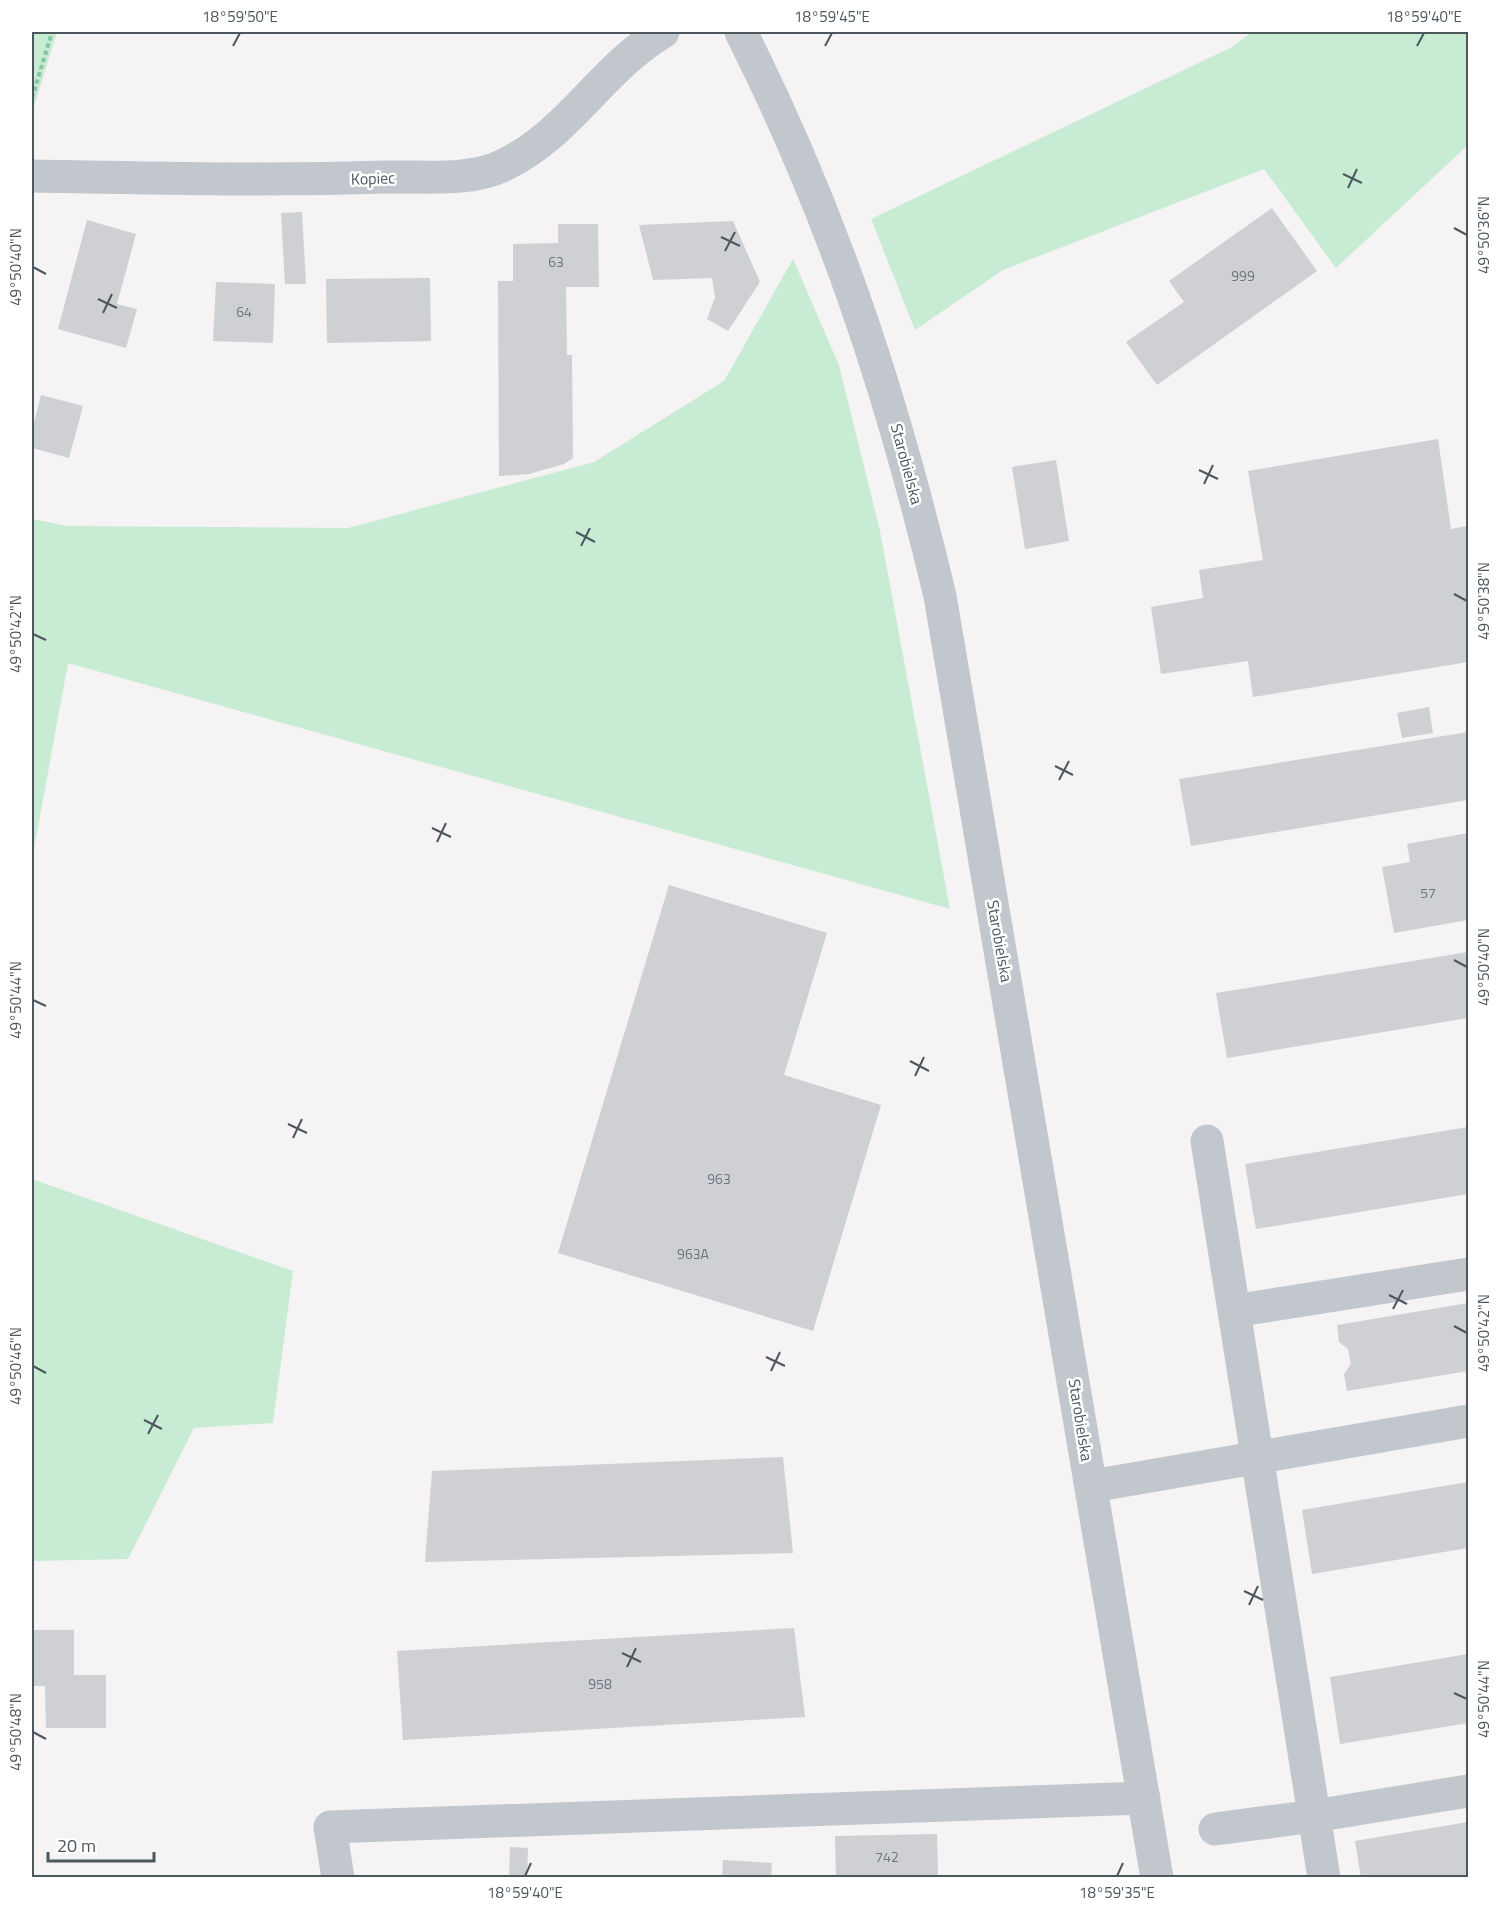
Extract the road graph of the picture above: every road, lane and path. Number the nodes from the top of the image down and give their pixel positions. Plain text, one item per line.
1 (52, 32) edge
2 (663, 32) edge
3 (741, 32) edge
4 (32, 98) edge
5 (32, 176) edge
6 (1207, 1141) dead end
7 (1468, 1274) edge
8 (1234, 1311) junction
9 (1468, 1421) edge
10 (1258, 1457) junction
11 (1092, 1486) junction
12 (1468, 1791) edge
13 (1144, 1798) junction
14 (1314, 1816) junction
15 (1215, 1828) dead end
16 (338, 1878) edge
17 (1157, 1878) edge
18 (1324, 1878) edge

1 - 4 path
2 - 5 street, Kopiec
3 - 11 street, Starobielska
6 - 8 street
7 - 8 street
8 - 10 street
9 - 10 street
10 - 11 street
10 - 14 street
11 - 13 street, Starobielska
12 - 14 street
13 - 16 street
13 - 17 street, Starobielska
14 - 15 street
14 - 18 street

